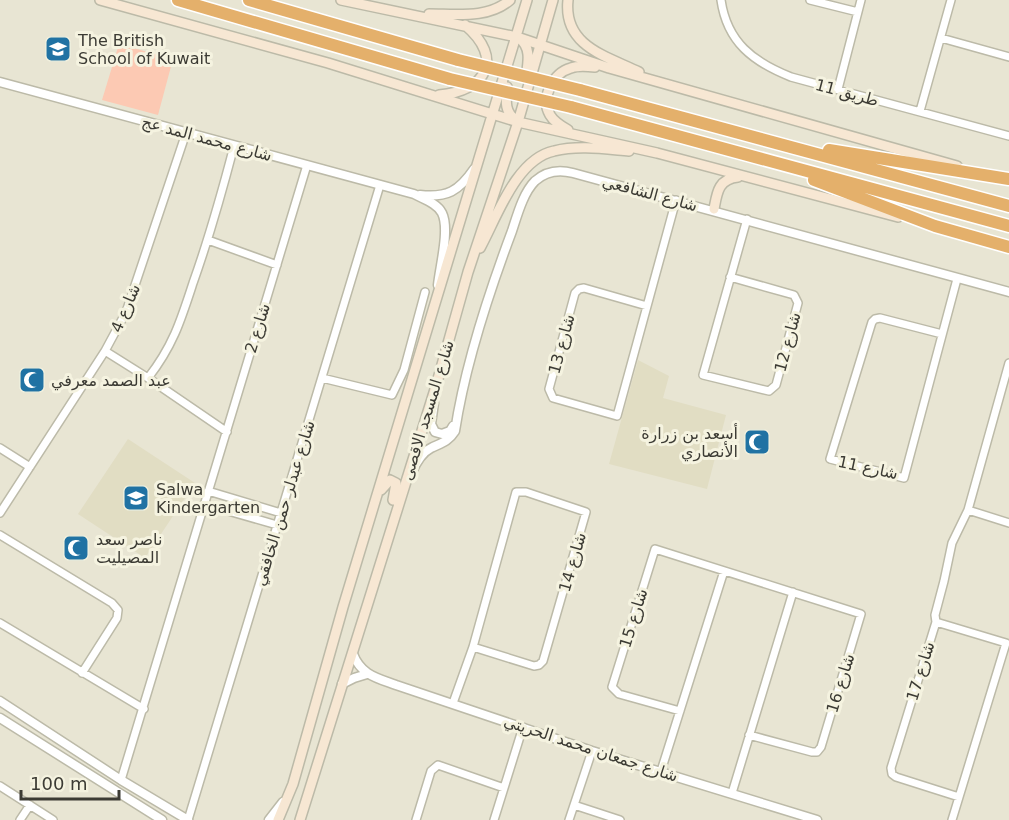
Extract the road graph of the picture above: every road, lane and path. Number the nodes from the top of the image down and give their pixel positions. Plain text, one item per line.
1 (100, 0) edge
2 (178, 0) edge
3 (249, 0) edge
4 (341, 0) edge
5 (510, 0) edge
6 (527, 0) edge
7 (553, 0) edge
8 (568, 0) edge
9 (721, 0) edge
10 (810, 0) edge
11 (861, 0) edge
12 (951, 0) edge
13 (858, 12) junction
14 (403, 13) junction
15 (464, 24) junction
16 (517, 37) junction
17 (940, 38) junction
18 (541, 44) junction
19 (511, 54) junction
20 (1009, 57) edge
21 (609, 68) junction
22 (0, 82) edge
23 (666, 84) junction
24 (837, 89) junction
25 (433, 96) junction
26 (523, 104) junction
27 (920, 111) junction
28 (492, 114) junction
29 (518, 122) junction
30 (186, 133) junction
31 (571, 133) junction
32 (1009, 136) edge
33 (774, 142) junction
34 (234, 146) junction
35 (657, 153) junction
36 (769, 161) junction
37 (307, 165) junction
38 (477, 166) junction
39 (743, 177) junction
40 (1008, 179) edge
41 (380, 185) junction
42 (414, 194) junction
43 (676, 200) junction
44 (1009, 206) edge
45 (714, 210) junction
46 (747, 219) junction
47 (935, 226) junction
48 (1009, 226) edge
49 (208, 240) junction
50 (1009, 247) edge
51 (277, 265) junction
52 (468, 272) junction
53 (730, 277) junction
54 (957, 279) junction
55 (425, 292) dead end
56 (1009, 292) edge
57 (438, 295) junction
58 (647, 306) junction
59 (942, 334) junction
60 (105, 351) junction
61 (1008, 367) edge
62 (404, 370) junction
63 (415, 370) junction
64 (148, 378) junction
65 (322, 378) junction
66 (435, 386) junction
67 (457, 420) junction
68 (227, 432) junction
69 (0, 448) edge
70 (30, 467) junction
71 (208, 491) junction
72 (378, 494) junction
73 (204, 504) junction
74 (396, 510) junction
75 (968, 510) junction
76 (0, 513) edge
77 (281, 513) junction
78 (1009, 523) edge
79 (277, 525) junction
80 (0, 535) edge
81 (380, 563) junction
82 (724, 571) junction
83 (764, 583) joint
84 (793, 592) junction
85 (0, 622) edge
86 (936, 622) junction
87 (473, 647) junction
88 (353, 654) junction
89 (82, 673) junction
90 (367, 674) junction
91 (342, 684) junction
92 (453, 703) junction
93 (0, 704) edge
94 (144, 709) junction
95 (680, 711) junction
96 (26, 717) junction
97 (0, 718) edge
98 (523, 727) junction
99 (18, 728) junction
100 (749, 735) junction
101 (592, 751) junction
102 (661, 771) junction
103 (121, 780) junction
104 (293, 784) junction
105 (0, 786) edge
106 (504, 788) junction
107 (732, 793) junction
108 (288, 797) junction
109 (959, 798) junction
110 (30, 805) junction
111 (574, 805) junction
112 (800, 818) edge
113 (20, 820) edge
114 (53, 820) edge
115 (162, 820) edge
116 (188, 820) edge
117 (269, 820) edge
118 (278, 820) edge
119 (285, 820) edge
120 (300, 820) edge
121 (416, 820) edge
122 (494, 820) edge
123 (569, 820) edge
124 (620, 820) edge
125 (817, 820) edge
126 (952, 820) edge

1 - 25 main road
2 - 36 highway, bridge
3 - 33 highway, bridge
4 - 14 main road
5 - 14 main road
6 - 16 main road, شارع المسجد الاقصى
7 - 18 main road, شارع المسجد الاقصى
8 - 23 main road
9 - 24 street, طريق 11
10 - 13 street
11 - 13 street
12 - 17 street
13 - 24 street
14 - 15 main road
15 - 16 main road
15 - 25 main road
16 - 18 main road
16 - 19 main road, شارع المسجد الاقصى
16 - 26 main road
17 - 20 street
17 - 27 street
18 - 21 main road
18 - 26 main road, شارع المسجد الاقصى
19 - 28 main road, شارع المسجد الاقصى
19 - 29 main road
21 - 23 main road
21 - 31 main road
22 - 30 street, شارع محمد المد عج
23 - 40 main road
24 - 27 street, طريق 11
25 - 28 main road
26 - 29 main road, شارع المسجد الاقصى
27 - 32 street, طريق 11
28 - 29 main road
28 - 38 main road, شارع المسجد الاقصى
29 - 31 main road
29 - 52 main road, شارع المسجد الاقصى
30 - 34 street, شارع محمد المد عج
30 - 60 street, شارع 4
31 - 35 main road
33 - 40 highway
33 - 44 highway
34 - 37 street, شارع محمد المد عج
34 - 49 street
35 - 39 main road
35 - 52 main road
36 - 47 highway
36 - 48 highway
37 - 41 street, شارع محمد المد عج
37 - 51 street, شارع 2
38 - 42 street, شارع محمد المد عج
38 - 57 main road, شارع المسجد الاقصى
39 - 45 main road
39 - 47 main road
41 - 42 street, شارع محمد المد عج
41 - 65 street, شارع عبدلر حمن الخافقي
42 - 57 street, شارع محمد المد عج
43 - 45 street, شارع الشافعي
43 - 58 street, شارع 13
43 - 67 street, شارع الشافعي
45 - 46 street, شارع الشافعي
46 - 53 street, شارع 12
46 - 54 street, شارع الشافعي
47 - 50 highway
49 - 51 street
49 - 64 street
51 - 68 street, شارع 2
52 - 66 main road, شارع المسجد الاقصى
53 - 53 street, شارع 12
54 - 56 street, شارع الشافعي
54 - 59 street, شارع 11
55 - 62 street
57 - 63 main road, شارع المسجد الاقصى
58 - 58 street, شارع 13
59 - 59 street, شارع 11
60 - 64 street
60 - 70 street, شارع 4
61 - 75 street
62 - 63 street
62 - 65 street
63 - 72 main road, شارع المسجد الاقصى
64 - 68 street
65 - 77 street, شارع عبدلر حمن الخافقي
66 - 67 street
66 - 74 main road, شارع المسجد الاقصى
67 - 74 street, شارع الشافعي
68 - 71 street, شارع 2
69 - 70 street
70 - 76 street, شارع 4
71 - 73 street, شارع 2
71 - 77 street
72 - 81 main road
72 - 104 main road, شارع المسجد الاقصى
73 - 79 street
73 - 94 street, شارع 2
74 - 81 main road, شارع المسجد الاقصى
75 - 78 street
75 - 86 street
77 - 79 street, شارع عبدلر حمن الخافقي
79 - 116 street, شارع عبدلر حمن الخافقي
80 - 89 street
81 - 88 main road, شارع المسجد الاقصى
82 - 83 street, شارع 15
82 - 95 street
82 - 95 street, شارع 15
83 - 84 street, شارع 16
84 - 100 street
84 - 100 street, شارع 16
85 - 89 street
86 - 109 street, شارع 17
86 - 109 street, شارع 17
87 - 87 street, شارع 14
87 - 92 street, شارع 14
88 - 90 street
88 - 91 main road, شارع المسجد الاقصى
89 - 94 street
90 - 91 street
90 - 92 street, شارع جمعان محمد الحريتي
91 - 120 main road, شارع المسجد الاقصى
92 - 98 street, شارع جمعان محمد الحريتي
93 - 96 street
94 - 103 street, شارع 2
95 - 102 street
96 - 99 street
96 - 103 street
97 - 99 street
98 - 101 street, شارع جمعان محمد الحريتي
98 - 106 street
99 - 115 street
100 - 107 street
101 - 102 street, شارع جمعان محمد الحريتي
101 - 111 street
102 - 107 street, شارع جمعان محمد الحريتي
103 - 116 street
104 - 108 main road, شارع المسجد الاقصى
104 - 119 main road
105 - 110 street
106 - 121 street
106 - 122 street
107 - 112 street, شارع جمعان محمد الحريتي
108 - 117 street
108 - 118 main road, شارع المسجد الاقصى
109 - 126 street, شارع 17
110 - 113 street
110 - 114 street
111 - 123 street
111 - 124 street
112 - 125 street, شارع جمعان محمد الحريتي

